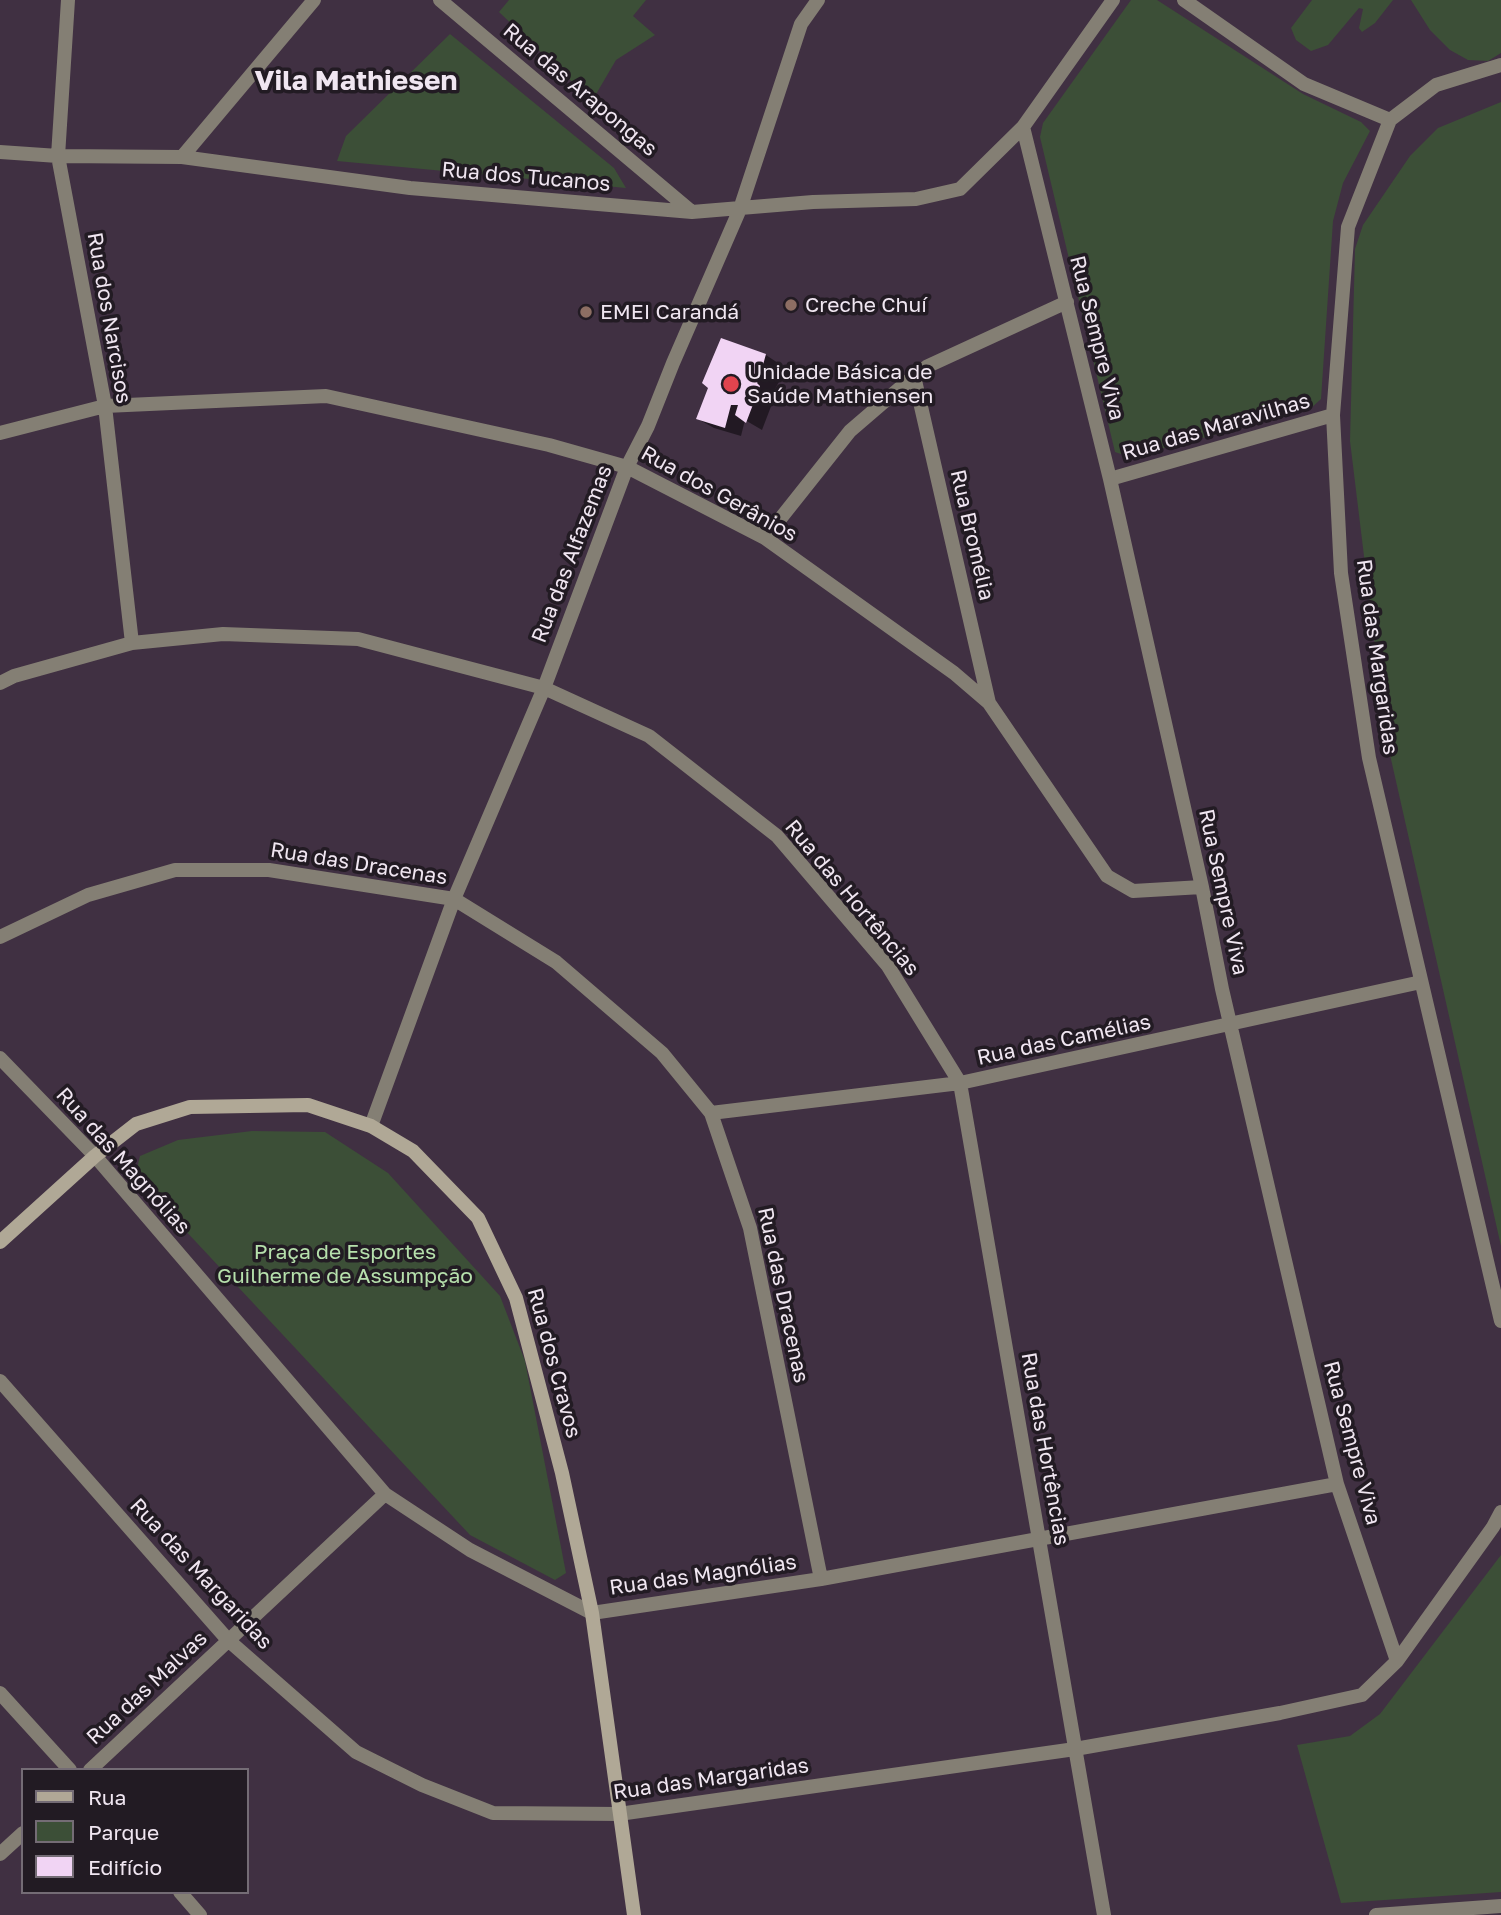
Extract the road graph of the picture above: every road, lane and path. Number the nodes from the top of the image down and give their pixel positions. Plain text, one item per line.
1 (68, 0) edge
2 (314, 0) edge
3 (440, 0) edge
4 (1113, 0) edge
5 (1184, 0) edge
6 (816, 1) edge
7 (1501, 65) edge
8 (1390, 120) junction
9 (1023, 127) junction
10 (0, 152) edge
11 (58, 156) junction
12 (182, 157) junction
13 (740, 209) junction
14 (692, 212) junction
15 (1067, 302) junction
16 (914, 376) junction
17 (105, 406) junction
18 (1333, 415) junction
19 (0, 433) edge
20 (627, 467) junction
21 (1110, 479) junction
22 (765, 538) junction
23 (132, 643) junction
24 (0, 683) edge
25 (544, 688) junction
26 (989, 703) junction
27 (1202, 887) junction
28 (454, 899) junction
29 (0, 937) edge
30 (1421, 982) junction
31 (1232, 1025) junction
32 (0, 1058) edge
33 (960, 1083) junction
34 (711, 1114) junction
35 (371, 1126) junction
36 (95, 1156) junction
37 (0, 1242) edge
38 (1501, 1321) edge
39 (0, 1381) edge
40 (1337, 1484) junction
41 (385, 1494) junction
42 (1501, 1512) edge
43 (1039, 1540) junction
44 (821, 1579) junction
45 (592, 1613) junction
46 (228, 1640) junction
47 (1397, 1661) junction
48 (0, 1693) edge
49 (1075, 1749) junction
50 (68, 1768) edge
51 (92, 1768) edge
52 (619, 1814) junction
53 (21, 1835) edge
54 (0, 1854) edge
55 (182, 1894) edge
56 (1501, 1906) edge
57 (200, 1915) edge
58 (634, 1915) edge
59 (1104, 1915) edge
60 (1376, 1915) edge

1 - 11 street, Rua dos Narcisos
2 - 12 street
3 - 14 street, Rua das Arapongas
4 - 9 street, Rua dos Tucanos
5 - 8 street
6 - 13 street, Rua das Alfazemas
7 - 8 street
8 - 18 street, Rua das Margaridas
9 - 13 street, Rua dos Tucanos
9 - 15 street, Rua Sempre Viva
10 - 11 street, Rua dos Tucanos
11 - 12 street, Rua dos Tucanos
11 - 17 street, Rua dos Narcisos
12 - 14 street, Rua dos Tucanos
13 - 14 street, Rua dos Tucanos
13 - 20 street, Rua das Alfazemas
15 - 16 street
15 - 21 street, Rua Sempre Viva
16 - 22 street
16 - 26 street, Rua Bromélia
17 - 19 street, Rua dos Gerânios
17 - 20 street, Rua dos Gerânios
17 - 23 street, Rua dos Narcisos
18 - 21 street, Rua das Maravilhas
18 - 30 street, Rua das Margaridas
20 - 22 street, Rua dos Gerânios
20 - 25 street, Rua das Alfazemas
21 - 27 street, Rua Sempre Viva
22 - 26 street, Rua dos Gerânios
23 - 24 street, Rua das Hortências
23 - 25 street, Rua das Hortências
25 - 28 street, Rua das Alfazemas
25 - 33 street, Rua das Hortências
26 - 27 street, Rua dos Gerânios
27 - 31 street, Rua Sempre Viva
28 - 29 street, Rua das Dracenas
28 - 34 street, Rua das Dracenas
28 - 35 street, Rua das Alfazemas
30 - 31 street, Rua das Camélias
30 - 38 street, Rua das Margaridas
31 - 33 street, Rua das Camélias
31 - 40 street, Rua Sempre Viva
32 - 36 street, Rua das Magnólias
33 - 34 street, Rua das Camélias
33 - 43 street, Rua das Hortências
34 - 44 street, Rua das Dracenas
35 - 36 street, Rua dos Cravos
35 - 45 street, Rua dos Cravos
36 - 37 street, Rua dos Cravos
36 - 41 street, Rua das Magnólias
39 - 46 street, Rua das Margaridas
40 - 43 street, Rua das Magnólias
40 - 47 street, Rua Sempre Viva
41 - 45 street, Rua das Magnólias
41 - 46 street, Rua das Malvas
42 - 47 street, Rua das Margaridas
43 - 44 street, Rua das Magnólias
43 - 49 street, Rua das Hortências
44 - 45 street, Rua das Magnólias
45 - 52 street, Rua dos Cravos
46 - 51 street, Rua das Malvas
46 - 52 street, Rua das Margaridas
47 - 49 street, Rua das Margaridas
48 - 50 street
49 - 52 street, Rua das Margaridas
49 - 59 street, Rua das Hortências
52 - 58 street, Rua dos Cravos
53 - 54 street
55 - 57 street
56 - 60 street

